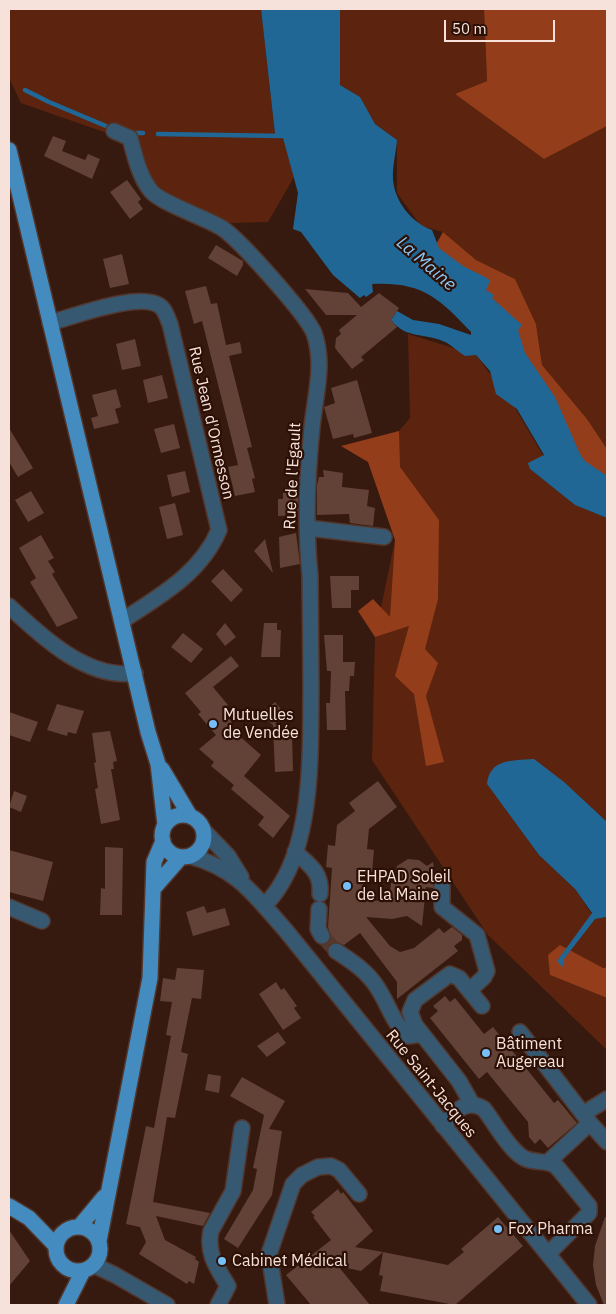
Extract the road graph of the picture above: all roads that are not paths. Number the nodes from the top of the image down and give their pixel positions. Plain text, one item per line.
1 (114, 131) dead end
2 (9, 150) edge
3 (14, 193) edge
4 (50, 323) junction
5 (308, 528) junction
6 (384, 537) dead end
7 (9, 606) edge
8 (123, 620) junction
9 (135, 673) junction
10 (158, 764) junction
11 (190, 816) junction
12 (165, 825) junction
13 (204, 831) junction
14 (163, 841) junction
15 (295, 852) junction
16 (185, 856) junction
17 (442, 882) dead end
18 (246, 885) junction
19 (153, 889) junction
20 (264, 906) junction
21 (9, 907) edge
22 (42, 922) dead end
23 (322, 936) tunnel mouth
24 (336, 951) tunnel mouth
25 (470, 990) junction
26 (482, 1006) dead end
27 (520, 1032) dead end
28 (422, 1034) junction
29 (607, 1099) edge
30 (472, 1104) junction
31 (587, 1118) junction
32 (443, 1126) junction
33 (242, 1128) dead end
34 (607, 1142) edge
35 (548, 1162) junction
36 (107, 1194) junction
37 (359, 1194) dead end
38 (9, 1206) edge
39 (29, 1218) junction
40 (73, 1228) junction
41 (99, 1241) junction
42 (56, 1246) junction
43 (548, 1254) junction
44 (65, 1267) junction
45 (88, 1268) junction
46 (68, 1301) edge
47 (167, 1305) edge
48 (218, 1305) edge
49 (277, 1305) edge
50 (589, 1305) edge

1 - 5 street, Rue de l'Egault
2 - 3 main road
3 - 4 main road
4 - 8 main road
4 - 8 street, Rue Jean d'Ormesson
5 - 6 street
5 - 15 street, Rue de l'Egault
7 - 9 street
8 - 9 main road
9 - 10 main road
10 - 11 main road
10 - 12 main road
11 - 12 main road
11 - 13 main road
12 - 14 main road
13 - 16 main road
13 - 18 street, Rue Saint-Jacques
14 - 16 main road
14 - 19 main road
15 - 20 street, Rue de l'Egault
15 - 23 street
16 - 18 street, Rue Saint-Jacques
16 - 19 main road
17 - 25 street
18 - 20 street, Rue Saint-Jacques
19 - 36 main road
20 - 32 street, Rue Saint-Jacques
21 - 22 street
24 - 28 street
25 - 26 street
25 - 28 street
27 - 31 street
28 - 30 street
29 - 31 street
30 - 32 street
30 - 35 street
31 - 34 street
31 - 35 street
32 - 43 street, Rue Saint-Jacques
33 - 48 street
35 - 43 street
36 - 40 main road
36 - 41 main road
37 - 49 street
38 - 39 main road
39 - 40 main road
39 - 42 main road
40 - 41 main road
40 - 42 main road
41 - 45 main road
42 - 44 main road
43 - 50 street, Rue Saint-Jacques
44 - 45 main road
44 - 46 main road
45 - 46 main road
45 - 47 street

